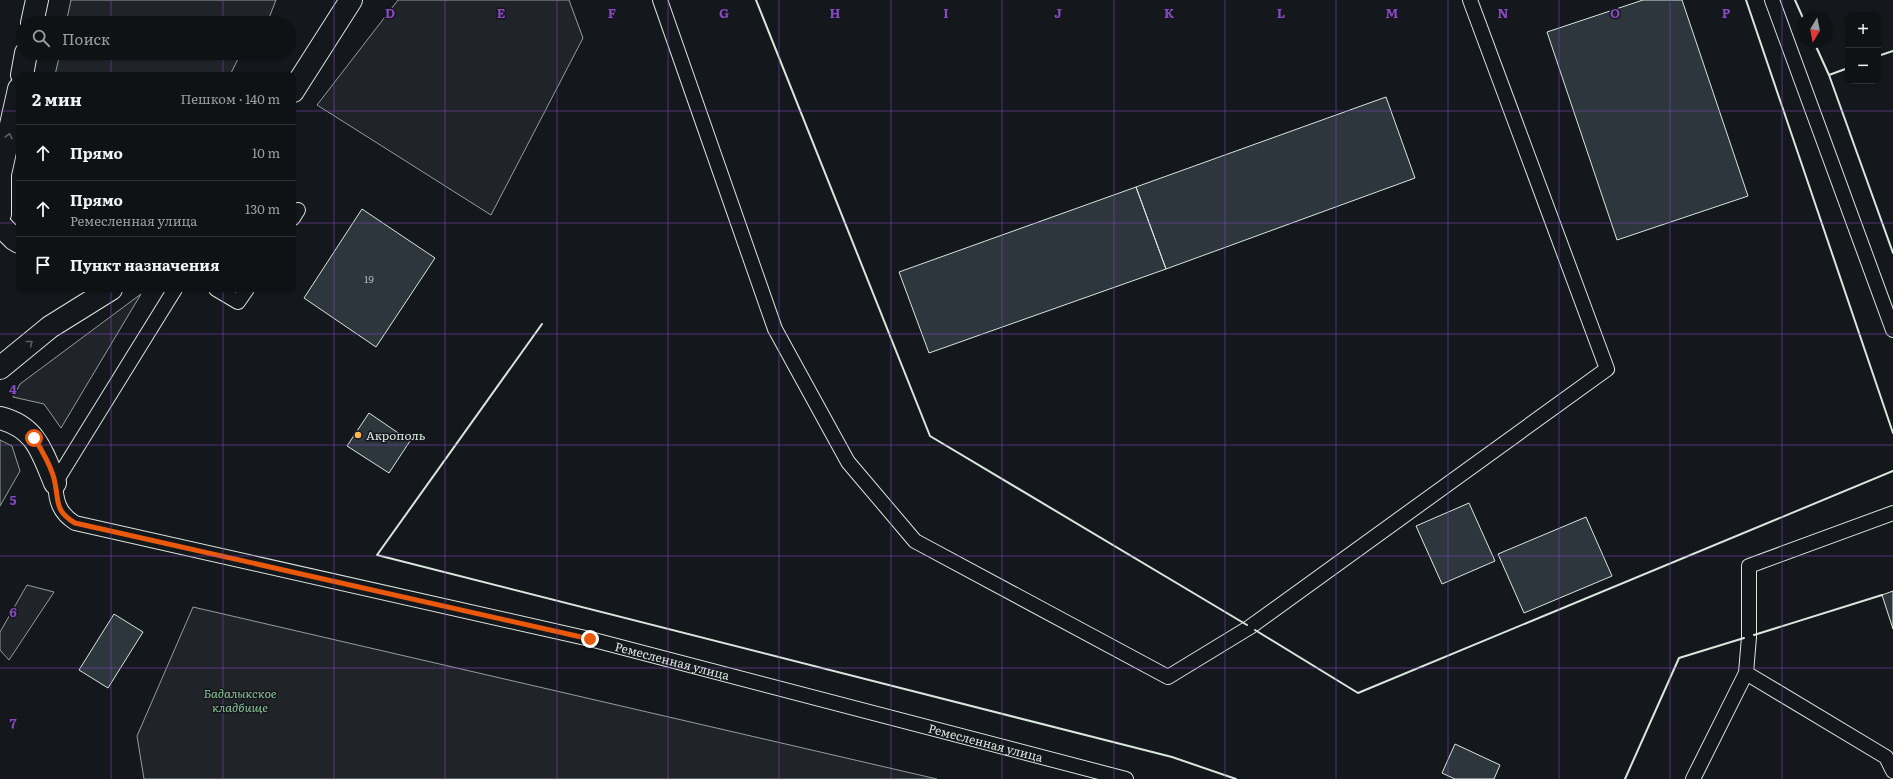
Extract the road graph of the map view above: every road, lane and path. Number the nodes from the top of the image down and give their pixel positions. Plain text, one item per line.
1 (36, 0) edge
2 (351, 0) edge
3 (660, 0) edge
4 (1470, 0) edge
5 (1772, 0) edge
6 (33, 16) edge
7 (25, 60) edge
8 (23, 72) edge
9 (296, 86) edge
10 (16, 102) edge
11 (0, 174) edge
12 (0, 214) edge
13 (0, 225) edge
14 (16, 240) edge
15 (106, 292) edge
16 (173, 292) edge
17 (221, 292) edge
18 (245, 292) edge
19 (1893, 330) edge
20 (0, 368) edge
21 (0, 418) edge
22 (55, 483) junction
23 (1893, 513) edge
24 (1746, 674) junction
25 (1893, 771) edge
26 (1126, 779) edge
27 (1693, 779) edge

1 - 6 main road
2 - 9 main road
3 - 4 lane
5 - 19 lane
7 - 8 main road
11 -> 10 main road
11 - 12 main road
13 - 14 main road
20 -> 15 main road
16 - 22 lane
17 - 18 lane
21 - 22 main road
22 - 26 lane, Ремесленная улица
23 - 24 lane
24 - 25 lane
24 - 27 lane

